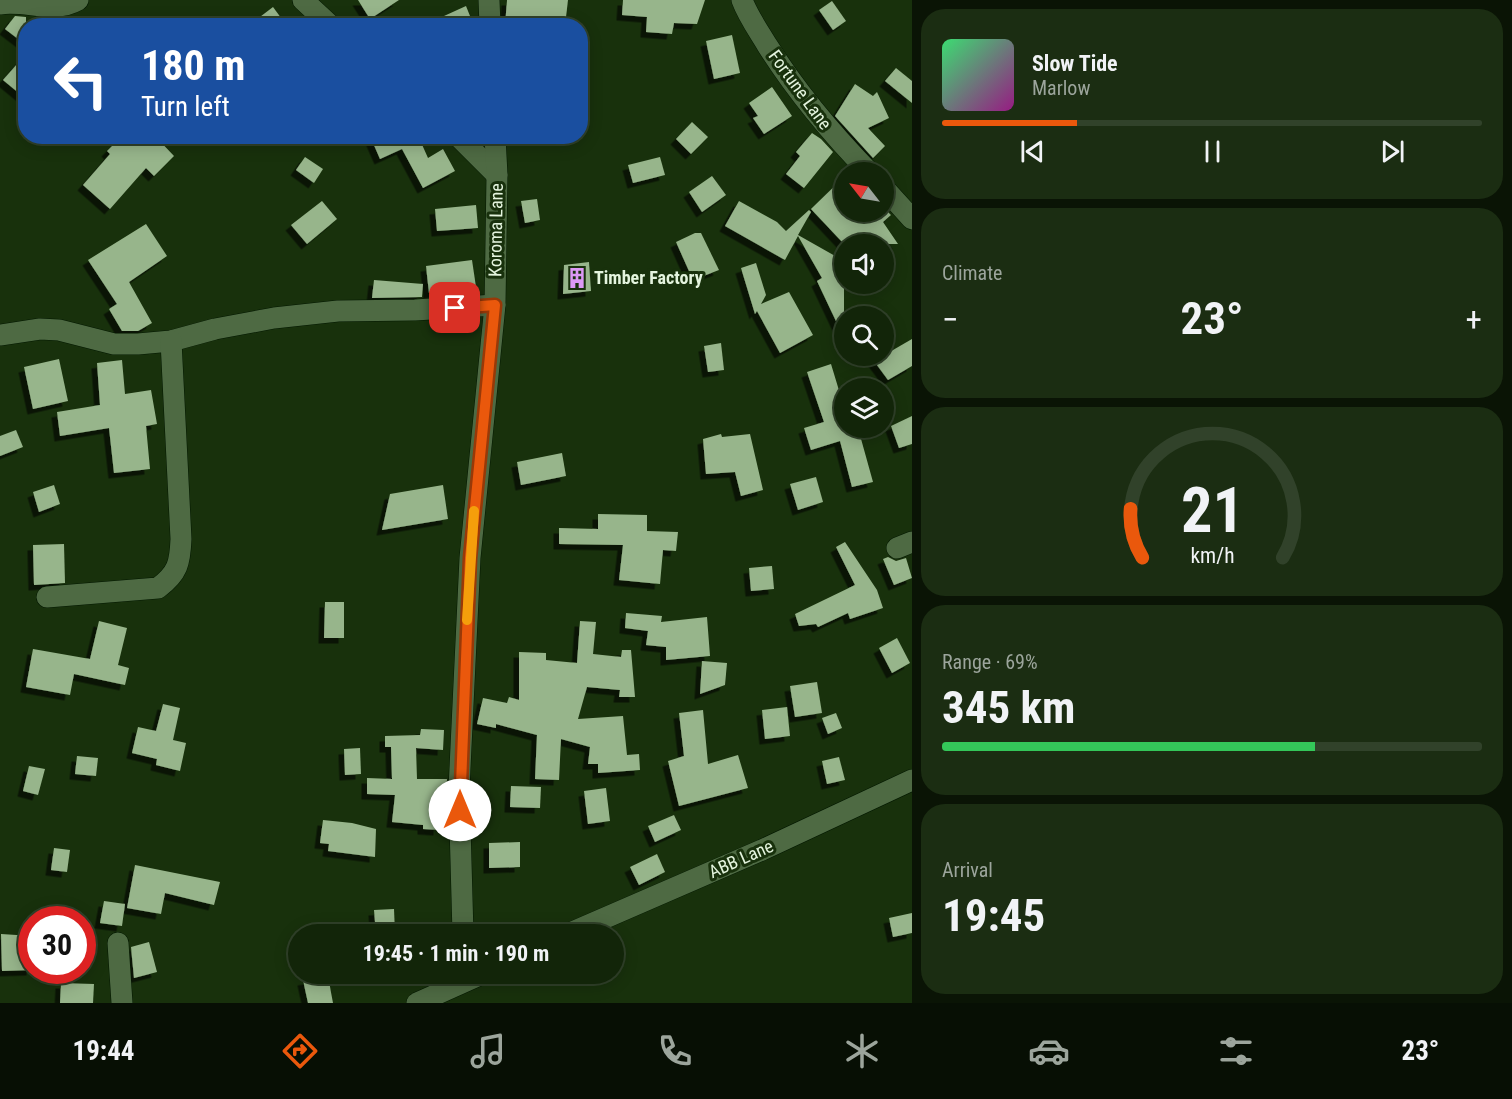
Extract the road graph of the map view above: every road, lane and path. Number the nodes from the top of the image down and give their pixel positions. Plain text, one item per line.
1 (78, 0) edge
2 (303, 0) edge
3 (489, 0) edge
4 (742, 0) edge
5 (0, 4) edge
6 (323, 18) edge
7 (490, 18) edge
8 (466, 144) edge
9 (495, 144) edge
10 (859, 162) edge
11 (497, 175) junction
12 (894, 199) edge
13 (912, 219) edge
14 (495, 305) junction
15 (0, 335) edge
16 (171, 341) junction
17 (47, 597) dead end
18 (912, 780) edge
19 (463, 924) edge
20 (591, 924) edge
21 (118, 943) dead end
22 (454, 984) edge
23 (468, 984) edge
24 (122, 1003) edge
25 (417, 1003) edge
26 (463, 1003) edge

1 - 5 street
2 - 6 street
3 - 7 street
4 - 10 street, Fortune Lane
8 - 11 street
9 - 11 street, Koroma Lane
11 - 14 street, Koroma Lane
12 - 13 street
14 - 16 street
14 - 19 street, Koroma Lane
15 - 16 street
16 - 17 street
18 - 20 street, ABB Lane
21 - 24 street
22 - 25 street
23 - 26 street

